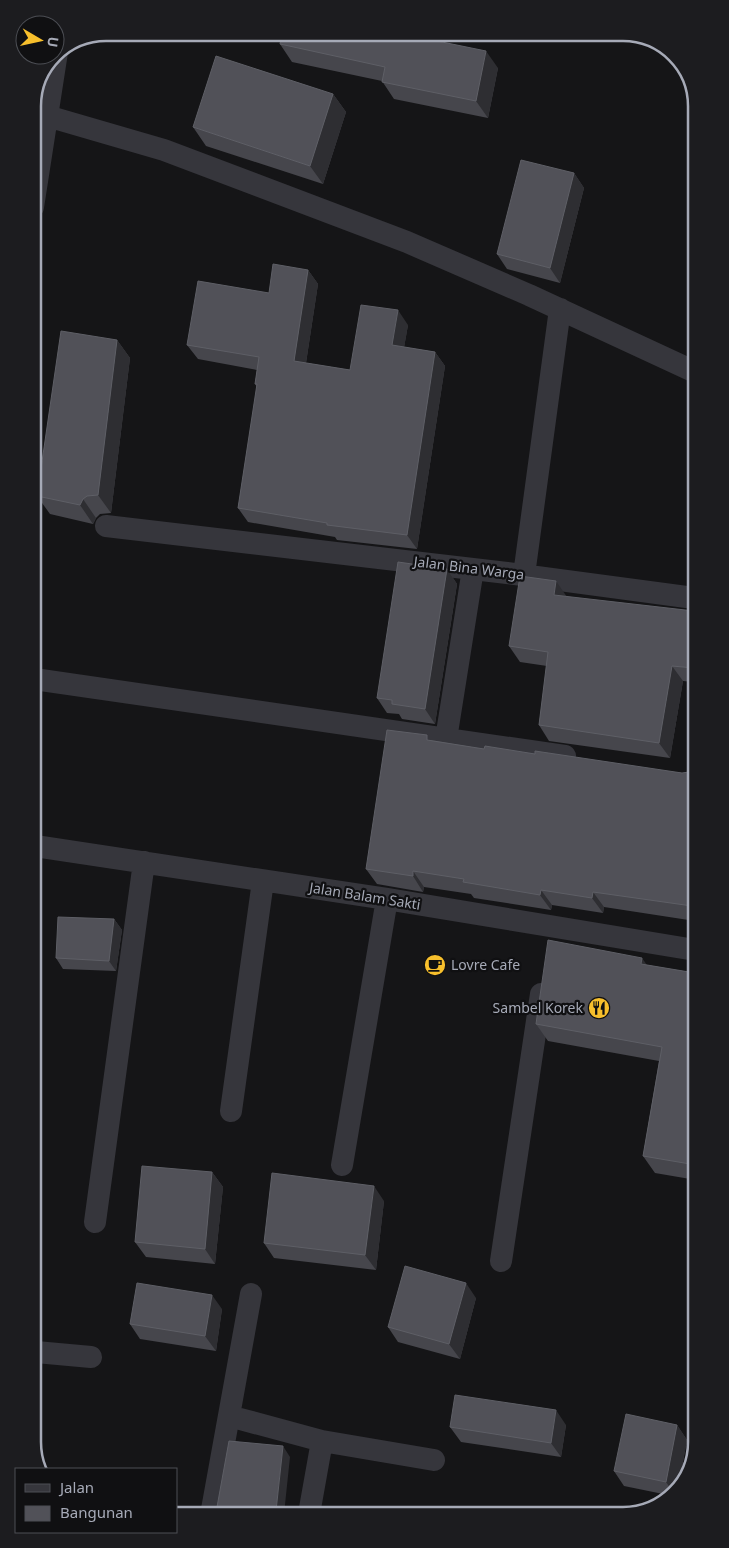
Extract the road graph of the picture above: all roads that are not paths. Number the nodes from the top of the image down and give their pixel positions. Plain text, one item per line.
1 (55, 67) edge
2 (47, 116) junction
3 (41, 155) edge
4 (560, 309) junction
5 (688, 369) edge
6 (106, 526) dead end
7 (473, 569) junction
8 (524, 575) junction
9 (688, 597) edge
10 (41, 680) edge
11 (446, 739) junction
12 (590, 760) edge
13 (41, 847) edge
14 (144, 862) junction
15 (263, 881) junction
16 (387, 899) junction
17 (688, 949) edge
18 (544, 976) edge
19 (230, 1111) dead end
20 (342, 1165) dead end
21 (95, 1222) dead end
22 (501, 1261) dead end
23 (251, 1294) dead end
24 (41, 1352) edge
25 (91, 1357) dead end
26 (229, 1416) junction
27 (322, 1441) junction
28 (434, 1460) dead end
29 (212, 1507) edge
30 (310, 1507) edge

1 - 2 street
2 - 3 street
2 - 4 street
4 - 5 street
4 - 8 street
6 - 7 street, Jalan Bina Warga
7 - 8 street, Jalan Bina Warga
7 - 11 street
8 - 9 street, Jalan Bina Warga
10 - 11 street
11 - 12 street
13 - 14 street, Jalan Balam Sakti
14 - 15 street, Jalan Balam Sakti
14 - 21 street
15 - 16 street, Jalan Balam Sakti
15 - 19 street
16 - 17 street, Jalan Balam Sakti
16 - 20 street
18 - 22 street
23 - 26 street
24 - 25 street
26 - 27 street
26 - 29 street
27 - 28 street
27 - 30 street

